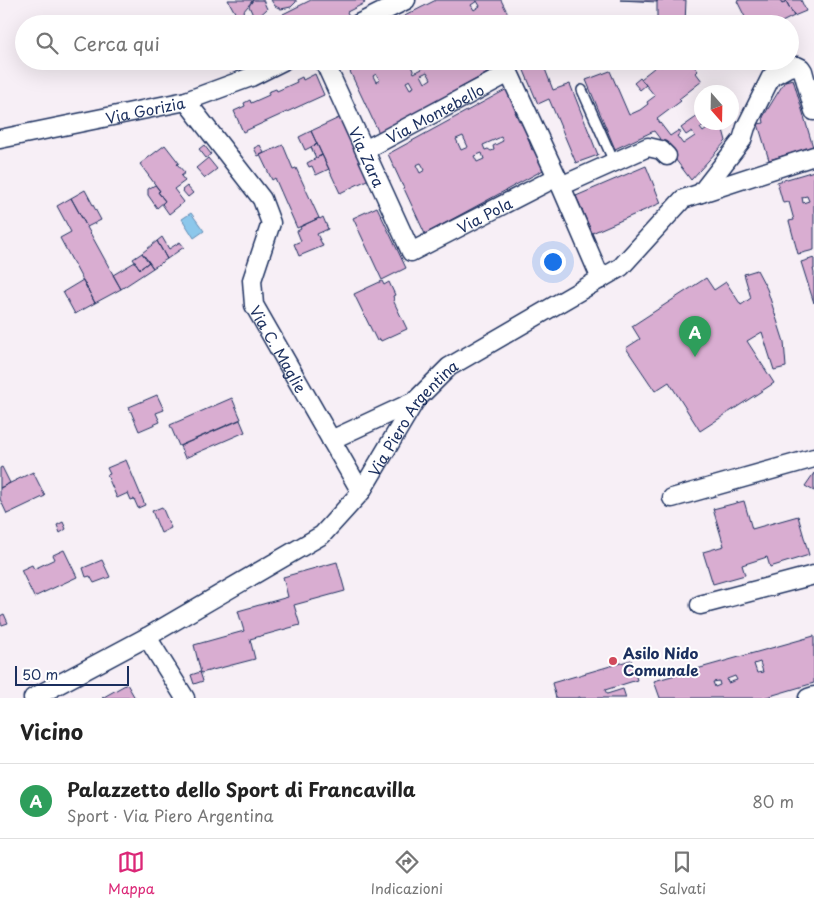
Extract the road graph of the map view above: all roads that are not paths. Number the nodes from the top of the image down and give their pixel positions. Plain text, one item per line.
1 (400, 1) edge
2 (374, 15) edge
3 (799, 67) edge
4 (265, 70) edge
5 (328, 70) edge
6 (785, 70) edge
7 (582, 90) dead end
8 (186, 101) junction
9 (814, 111) edge
10 (0, 139) edge
11 (366, 150) junction
12 (666, 156) dead end
13 (814, 156) edge
14 (614, 162) junction
15 (559, 182) junction
16 (701, 193) junction
17 (411, 252) joint
18 (601, 279) junction
19 (415, 401) junction
20 (331, 440) junction
21 (814, 458) edge
22 (361, 492) junction
23 (672, 498) dead end
24 (814, 575) edge
25 (700, 606) dead end
26 (147, 637) junction
27 (814, 696) edge
28 (33, 698) edge
29 (185, 698) edge
30 (808, 698) edge

1 - 2 street
3 - 9 street
4 - 8 street, Via Gorizia
5 - 11 street, Via Zara
6 - 16 street
7 - 14 lane
8 - 10 street, Via Gorizia
8 - 20 street, Via C. Maglie
11 - 15 street, Via Montebello
11 - 17 street, Via Zara
12 - 14 street, Via Pola
13 - 16 street
14 - 15 street, Via Pola
15 - 17 street, Via Pola
15 - 18 street
16 - 18 street, Via Piero Argentina
18 - 19 street, Via Piero Argentina
19 - 20 street
19 - 22 street, Via Piero Argentina
20 - 22 street, Via C. Maglie
21 - 23 street
22 - 26 street, Via Piero Argentina
24 - 25 street
26 - 28 street, Via Piero Argentina
26 - 29 street
27 - 30 street

